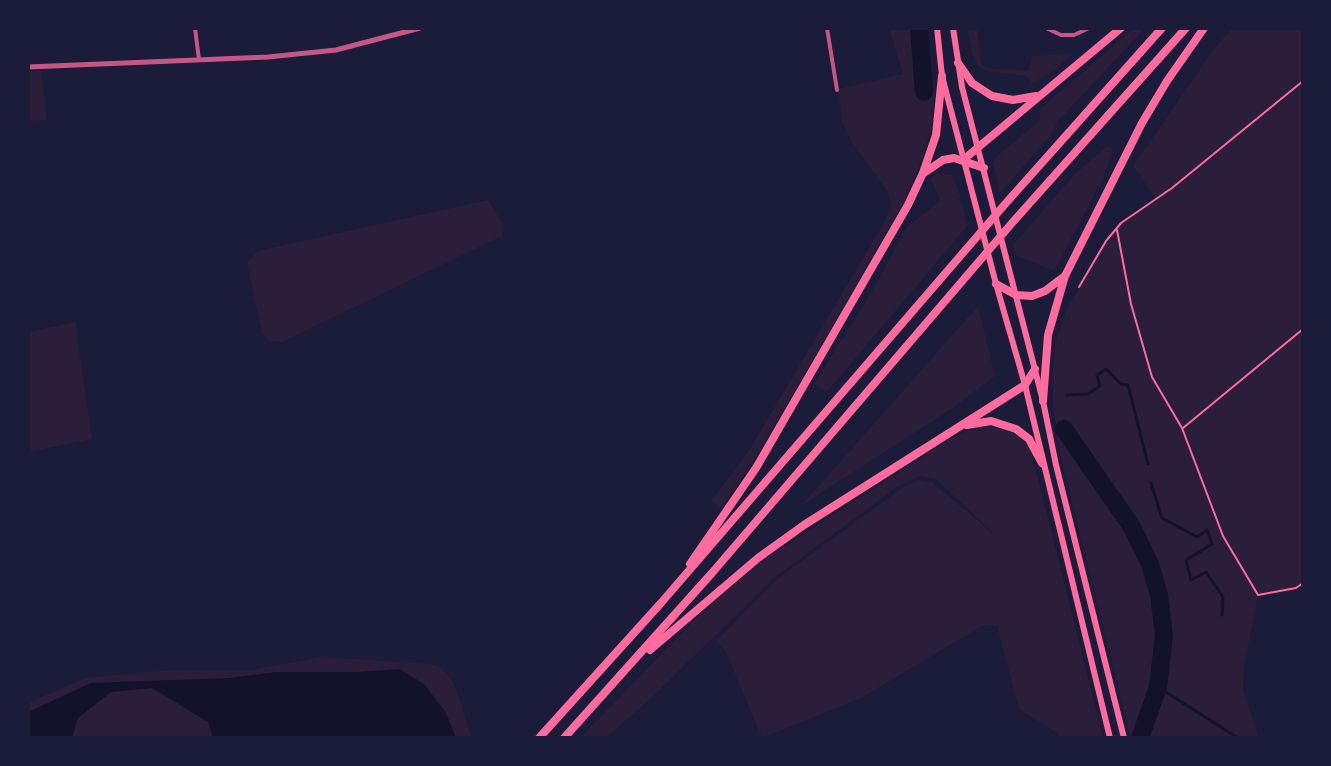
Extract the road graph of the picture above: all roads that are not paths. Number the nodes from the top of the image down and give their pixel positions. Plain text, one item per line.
1 (195, 28) edge
2 (420, 28) edge
3 (827, 28) edge
4 (937, 28) edge
5 (953, 28) edge
6 (1046, 28) edge
7 (1089, 28) edge
8 (1121, 28) edge
9 (1162, 28) edge
10 (1186, 28) edge
11 (1204, 28) edge
12 (199, 60) junction
13 (958, 63) junction
14 (28, 67) edge
15 (942, 76) junction
16 (837, 90) dead end
17 (1041, 95) junction
18 (979, 148) junction
19 (963, 160) junction
20 (984, 168) junction
21 (923, 173) junction
22 (1065, 276) junction
23 (996, 284) junction
24 (1016, 295) junction
25 (1035, 369) junction
26 (1025, 385) junction
27 (1043, 401) junction
28 (948, 433) junction
29 (1042, 463) junction
30 (661, 603) junction
31 (622, 675) junction
32 (539, 738) edge
33 (564, 738) edge
34 (1110, 738) edge
35 (1124, 738) edge

1 - 12 street
2 - 12 street
3 - 16 street
4 - 15 main road
5 - 13 main road
6 - 7 street
8 - 17 highway
9 - 30 highway
10 - 31 highway
11 - 22 highway
12 - 14 street
13 - 17 highway
13 - 18 main road
15 - 19 main road
15 - 21 highway
17 - 18 highway
18 - 19 highway
18 - 20 main road
19 - 20 highway
19 - 21 highway
19 - 23 main road
20 - 24 main road
21 - 30 highway
22 - 24 highway
22 - 27 highway
23 - 24 highway
23 - 26 main road
24 - 25 main road
25 - 26 highway
25 - 27 main road
26 - 28 highway
26 - 29 main road
27 - 35 main road
28 - 29 highway
28 - 31 highway
29 - 34 main road
30 - 32 highway
31 - 33 highway

